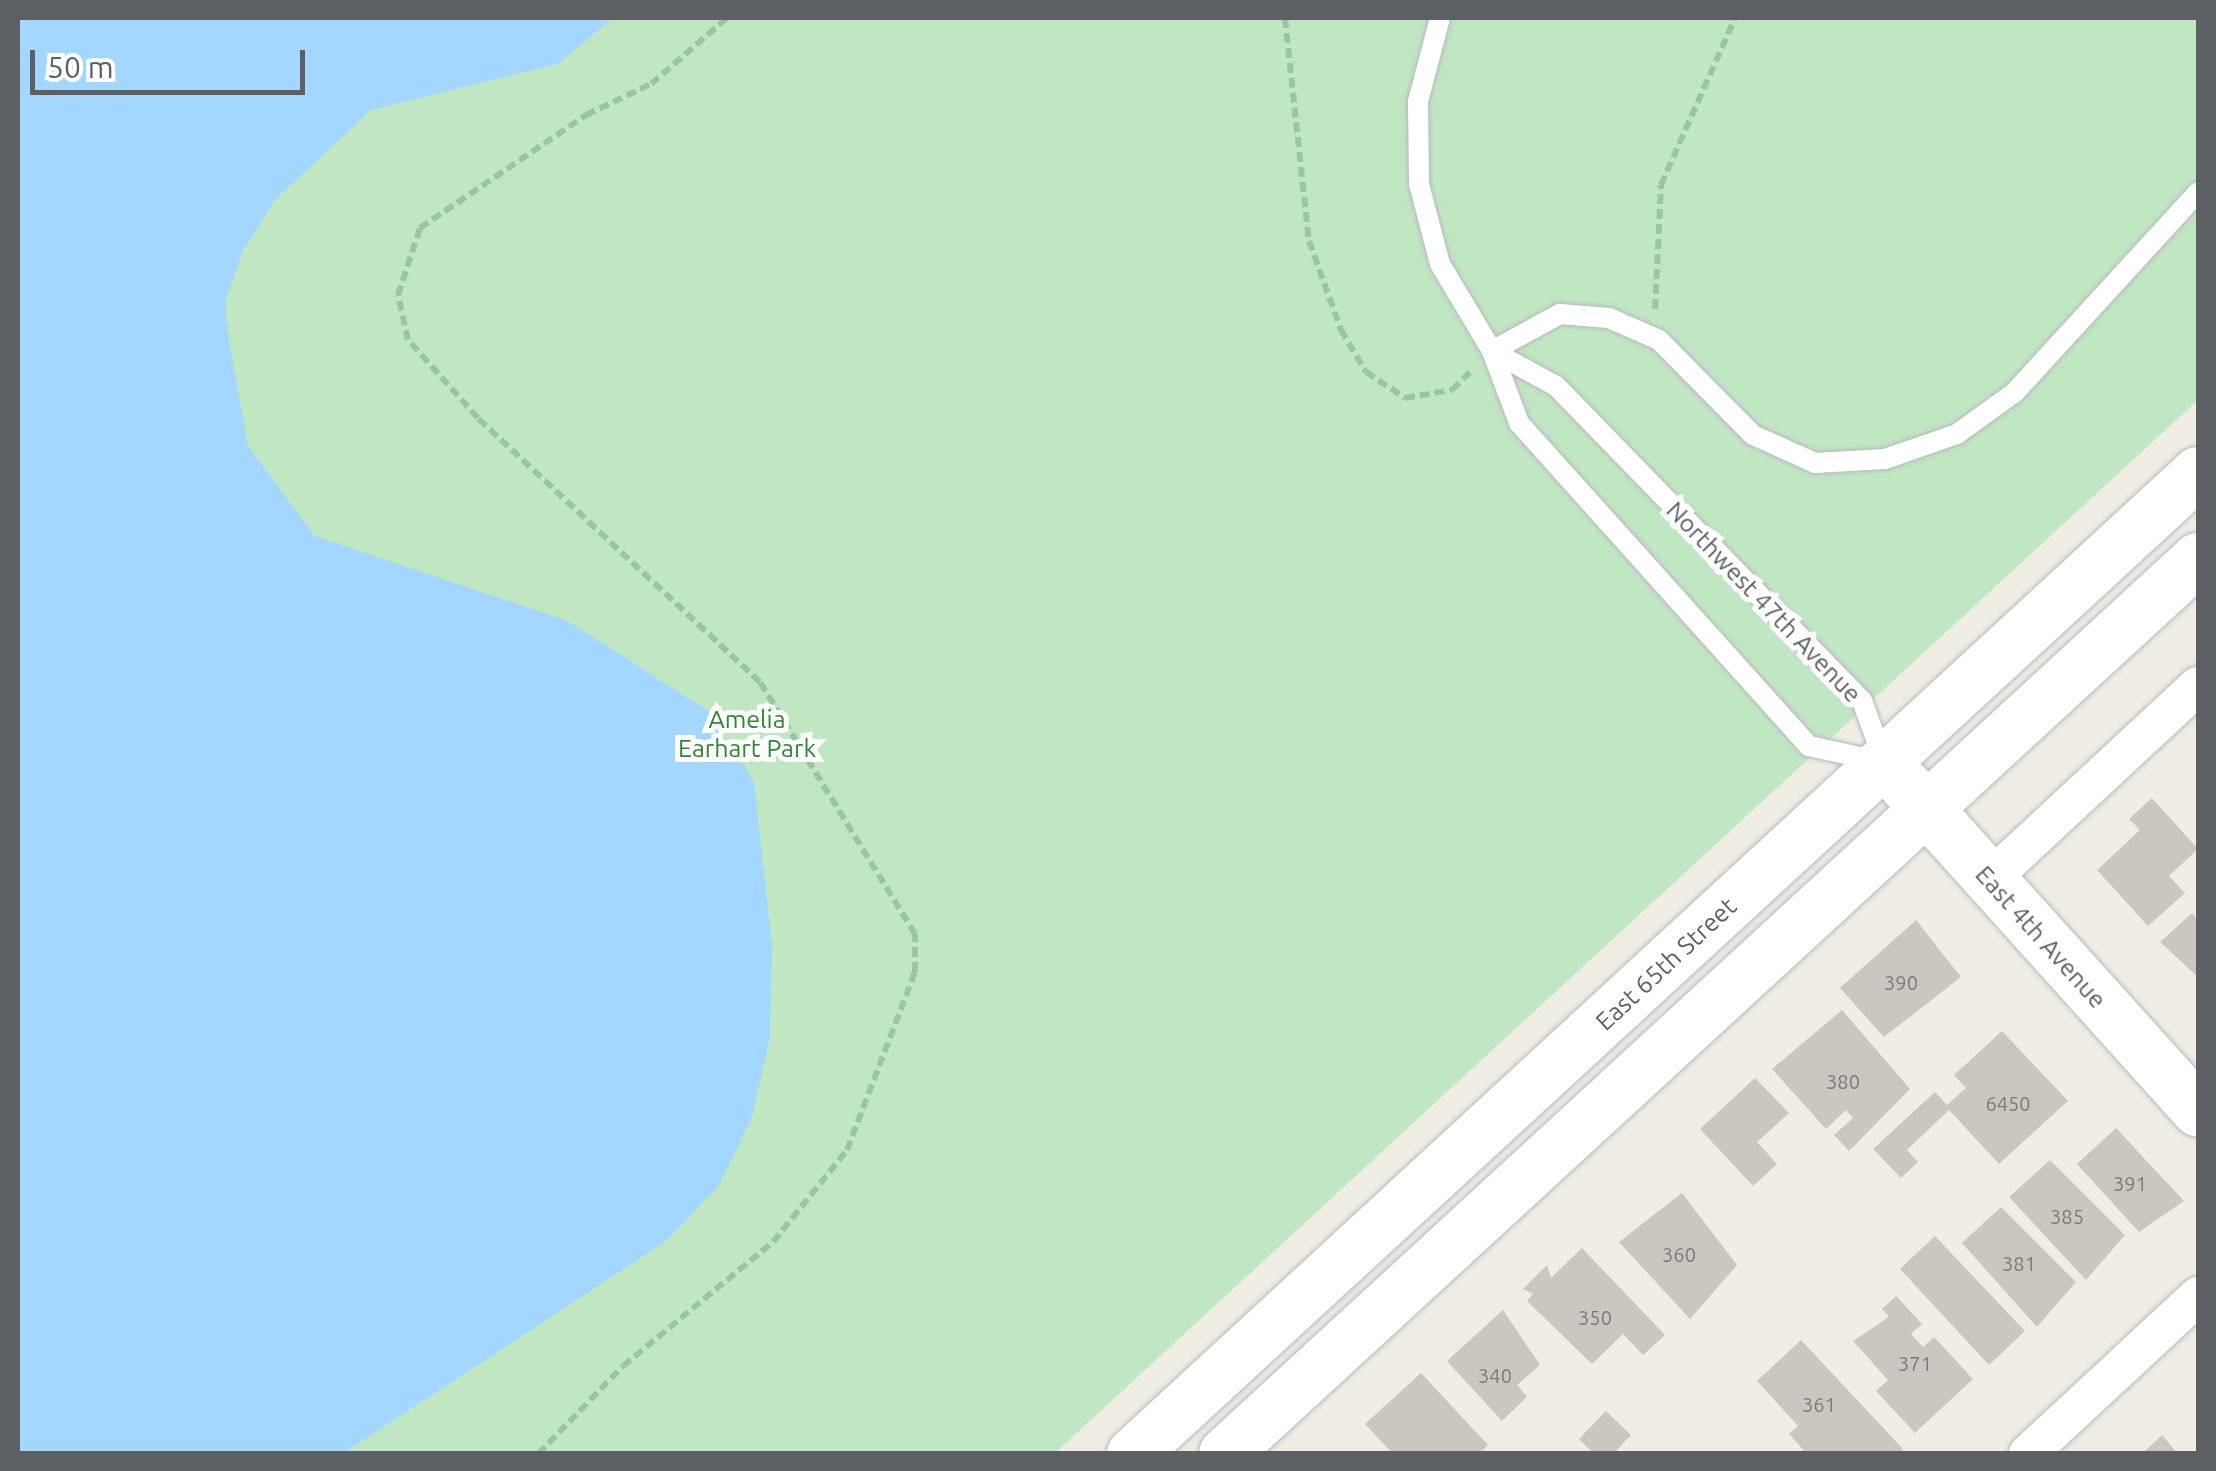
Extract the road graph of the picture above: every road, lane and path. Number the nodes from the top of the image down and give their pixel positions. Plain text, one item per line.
1 (727, 18) edge
2 (1285, 18) edge
3 (1440, 18) edge
4 (1735, 18) edge
5 (2198, 192) edge
6 (1659, 340) junction
7 (1492, 351) junction
8 (2198, 473) edge
9 (2198, 559) edge
10 (2198, 686) edge
11 (1885, 762) junction
12 (1927, 809) junction
13 (1990, 880) junction
14 (2198, 1110) edge
15 (2198, 1296) edge
16 (538, 1454) edge
17 (1132, 1454) edge
18 (1225, 1454) edge
19 (2028, 1454) edge

1 - 16 path
2 - 7 path
3 - 7 lane
4 - 6 path
5 - 6 lane
6 - 7 lane
7 - 11 lane, Northwest 47th Avenue
7 - 11 lane
8 - 11 main road, East 65th Street
9 - 12 main road
10 - 13 street
11 - 12 main road, East 4th Avenue
11 - 17 main road, East 65th Street
12 - 13 main road, East 4th Avenue
12 - 18 main road
13 - 14 main road, East 4th Avenue
15 - 19 street

